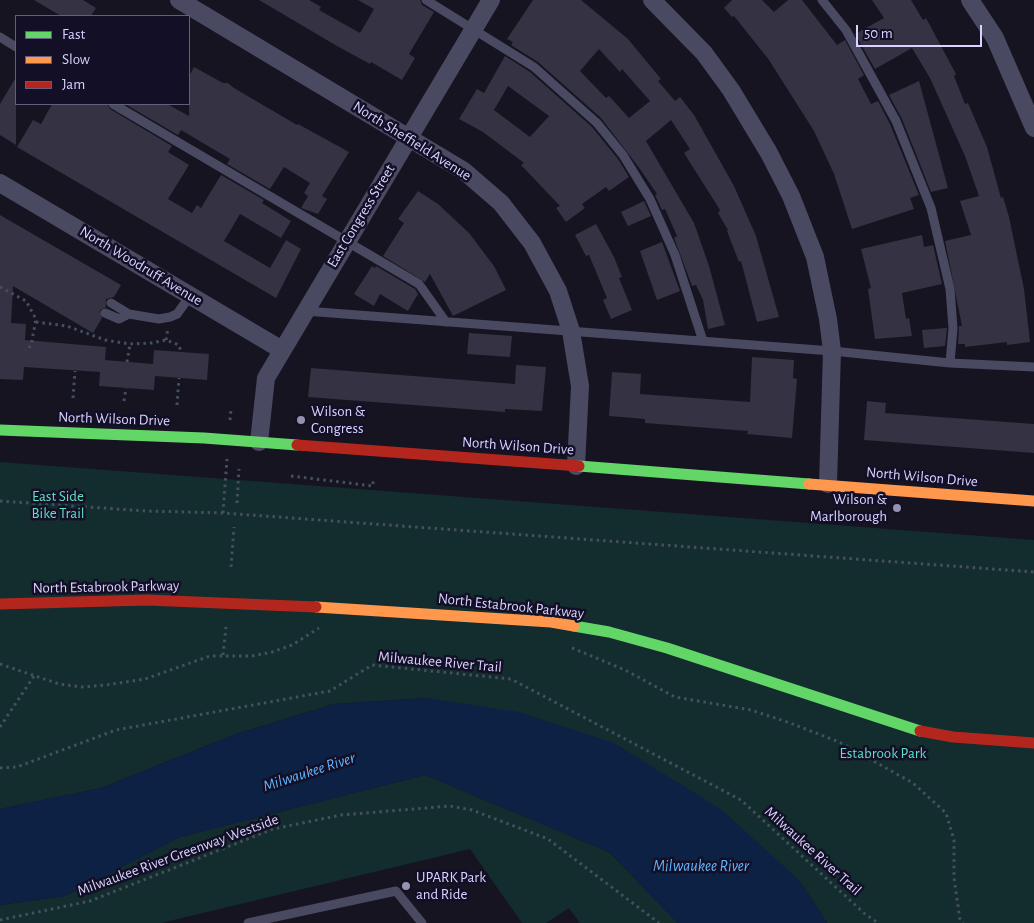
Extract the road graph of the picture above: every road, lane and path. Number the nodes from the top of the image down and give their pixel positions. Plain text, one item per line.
1 (178, 0) edge
2 (426, 0) edge
3 (491, 0) edge
4 (652, 0) edge
5 (822, 0) edge
6 (970, 0) edge
7 (474, 28) junction
8 (0, 38) edge
9 (15, 46) edge
10 (115, 105) edge
11 (1034, 128) edge
12 (409, 136) junction
13 (0, 183) edge
14 (346, 241) junction
15 (0, 286) edge
16 (190, 296) junction
17 (111, 303) dead end
18 (305, 311) junction
19 (105, 313) dead end
20 (129, 314) junction
21 (36, 322) junction
22 (446, 322) junction
23 (571, 331) junction
24 (703, 342) junction
25 (130, 344) junction
26 (25, 350) dead end
27 (282, 350) junction
28 (832, 351) junction
29 (181, 352) dead end
30 (127, 362) dead end
31 (950, 363) junction
32 (1034, 367) edge
33 (75, 371) dead end
34 (179, 378) dead end
35 (126, 388) dead end
36 (73, 398) dead end
37 (124, 401) dead end
38 (177, 405) dead end
39 (230, 409) dead end
40 (229, 424) dead end
41 (0, 430) edge
42 (260, 442) junction
43 (227, 459) dead end
44 (576, 466) junction
45 (240, 469) dead end
46 (291, 476) dead end
47 (373, 478) dead end
48 (828, 484) junction
49 (0, 501) edge
50 (1034, 501) edge
51 (236, 503) dead end
52 (223, 513) junction
53 (234, 527) dead end
54 (231, 567) dead end
55 (1034, 572) edge
56 (0, 604) edge
57 (325, 624) dead end
58 (226, 627) dead end
59 (570, 648) dead end
60 (223, 655) junction
61 (0, 664) edge
62 (34, 676) junction
63 (0, 727) edge
64 (1034, 743) edge
65 (0, 768) edge
66 (0, 920) edge
67 (248, 923) edge
68 (422, 923) edge
69 (659, 923) edge
70 (878, 923) edge
71 (963, 923) edge

1 - 12 street, North Sheffield Avenue
2 - 7 lane
3 - 7 street, East Congress Street
4 - 28 street
5 - 31 lane
6 - 11 street
7 - 12 street, East Congress Street
7 - 24 lane
8 - 9 lane
10 - 14 lane
12 - 14 street, East Congress Street
12 - 23 street, North Sheffield Avenue
13 - 16 street, North Woodruff Avenue
14 - 18 street, East Congress Street
14 - 22 lane
15 - 21 path
16 - 20 lane
16 - 27 street, North Woodruff Avenue
17 - 20 lane
18 - 22 lane
18 - 27 street, East Congress Street
19 - 20 lane
21 - 25 path
21 - 26 path
22 - 23 lane
23 - 24 lane
23 - 44 street, North Sheffield Avenue
24 - 28 lane
25 - 29 path
25 - 30 path
27 - 42 street, East Congress Street
28 - 31 lane
28 - 48 street
31 - 32 lane
33 - 36 path
34 - 38 path
35 - 37 path
39 - 40 path
41 - 42 street, North Wilson Drive
42 - 44 street, North Wilson Drive
43 - 52 path
44 - 48 street, North Wilson Drive
45 - 51 path
46 - 47 path
48 - 50 street, North Wilson Drive
49 - 52 path
52 - 55 path
53 - 54 path
56 - 64 street, North Estabrook Parkway
57 - 60 path
58 - 60 path
59 - 71 path
60 - 62 path
61 - 62 path
62 - 63 path
65 - 70 path, Milwaukee River Trail
66 - 69 path, Milwaukee River Greenway Westside
67 - 68 lane

